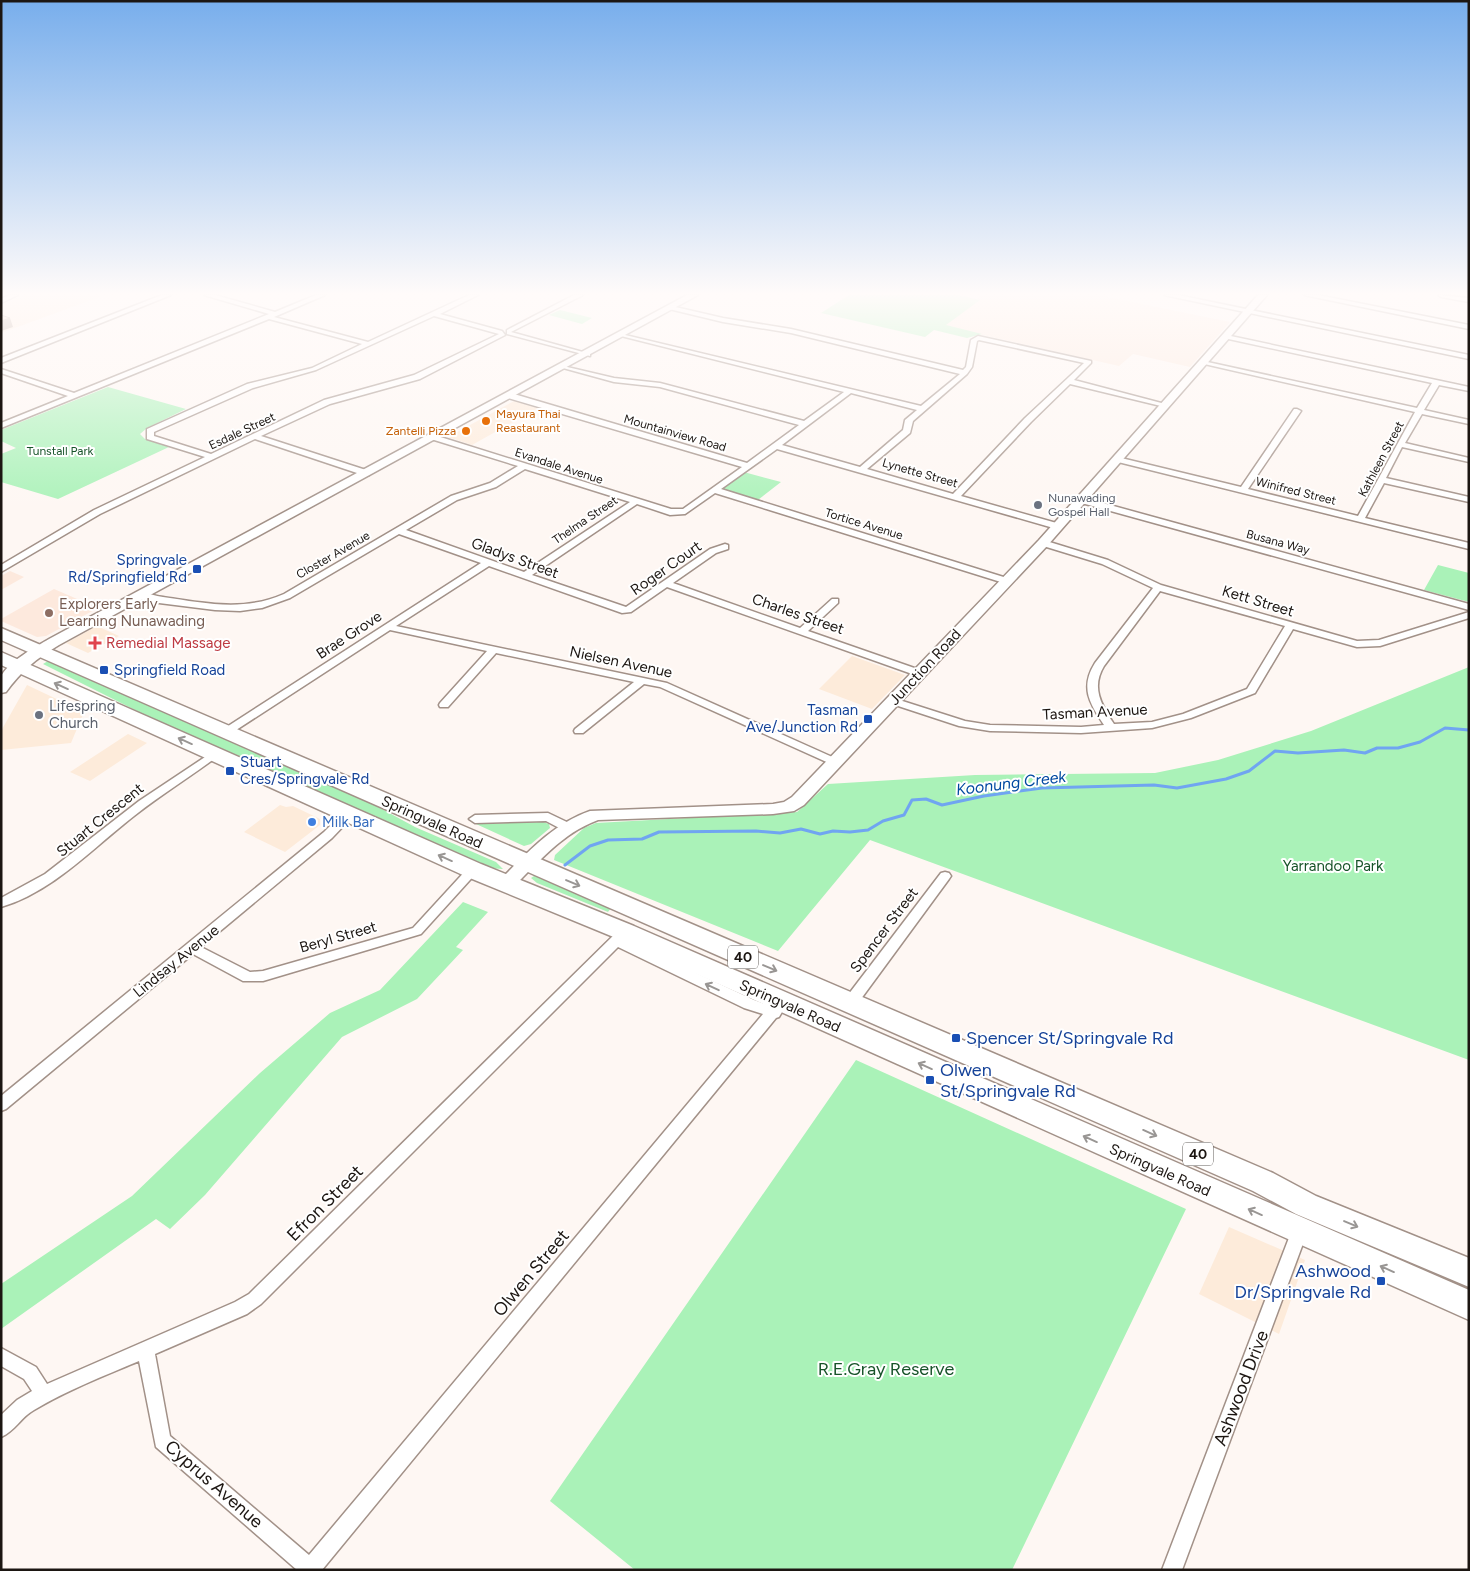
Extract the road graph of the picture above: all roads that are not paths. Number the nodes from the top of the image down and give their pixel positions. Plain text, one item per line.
1 (143, 368) edge
2 (315, 368) edge
3 (434, 368) edge
4 (563, 368) edge
5 (570, 368) edge
6 (758, 368) edge
7 (945, 368) edge
8 (968, 368) edge
9 (1083, 368) edge
10 (1198, 368) edge
11 (1227, 368) edge
12 (1372, 368) edge
13 (1, 371) edge
14 (965, 373) junction
15 (1069, 382) junction
16 (1436, 382) junction
17 (1469, 389) edge
18 (850, 391) junction
19 (75, 396) junction
20 (511, 396) junction
21 (1165, 405) junction
22 (923, 409) junction
23 (1297, 411) dead end
24 (1419, 411) junction
25 (1469, 422) edge
26 (805, 424) junction
27 (1, 426) edge
28 (256, 437) junction
29 (434, 437) junction
30 (1400, 444) junction
31 (776, 446) junction
32 (212, 457) junction
33 (1117, 459) junction
34 (1469, 460) edge
35 (524, 466) junction
36 (747, 466) junction
37 (862, 470) junction
38 (366, 473) junction
39 (1382, 480) junction
40 (714, 490) junction
41 (1243, 491) junction
42 (956, 496) junction
43 (1081, 500) junction
44 (1469, 500) edge
45 (635, 502) junction
46 (1360, 520) junction
47 (1057, 526) junction
48 (400, 531) junction
49 (1043, 543) junction
50 (1469, 546) edge
51 (725, 547) dead end
52 (487, 563) junction
53 (1, 569) edge
54 (524, 576) junction
55 (1007, 581) junction
56 (666, 584) junction
57 (1158, 587) junction
58 (140, 595) junction
59 (835, 602) dead end
60 (1469, 608) edge
61 (622, 610) joint
62 (1469, 615) edge
63 (1290, 626) junction
64 (388, 627) junction
65 (802, 632) junction
66 (1, 633) edge
67 (40, 650) junction
68 (493, 650) junction
69 (9, 662) edge
70 (919, 673) junction
71 (642, 680) junction
72 (1, 689) edge
73 (893, 701) junction
74 (444, 705) dead end
75 (1112, 729) junction
76 (579, 731) dead end
77 (226, 732) junction
78 (214, 754) junction
79 (835, 762) junction
80 (348, 815) junction
81 (476, 819) dead end
82 (567, 827) junction
83 (528, 863) junction
84 (473, 870) junction
85 (945, 876) dead end
86 (506, 884) junction
87 (1, 904) edge
88 (620, 937) junction
89 (193, 948) junction
90 (850, 1003) junction
91 (777, 1007) junction
92 (1, 1105) edge
93 (1303, 1218) junction
94 (1469, 1273) edge
95 (1469, 1304) edge
96 (146, 1350) junction
97 (1, 1356) edge
98 (44, 1394) junction
99 (1, 1428) edge
100 (311, 1569) edge
101 (1172, 1570) edge

1 - 19 street
2 - 32 street
3 - 28 street, Esdale Street
4 - 20 street
5 - 26 street
6 - 18 street
7 - 14 street
8 - 14 street
9 - 15 street
10 - 21 street, Junction Road
11 - 24 street
12 - 16 street
13 - 19 street
14 - 22 street
15 - 21 street
15 - 42 street
16 - 17 street
16 - 24 street, Kathleen Street
18 - 22 street
18 - 26 street
19 - 27 street
20 - 29 street
20 - 36 street, Mountainview Road
21 - 33 street, Junction Road
22 - 37 street
23 - 41 street
24 - 25 street
24 - 30 street, Kathleen Street
26 - 31 street
28 - 32 street, Esdale Street
28 - 38 street
29 - 35 street, Evandale Avenue
29 - 38 street
30 - 34 street
30 - 39 street, Kathleen Street
31 - 36 street
31 - 37 street, Lynette Street
32 - 53 street, Esdale Street
33 - 41 street, Winifred Street
33 - 43 street, Junction Road
35 - 45 street, Evandale Avenue
35 - 48 street, Closter Avenue
36 - 40 street
37 - 42 street, Lynette Street
38 - 58 street
39 - 44 street
39 - 46 street, Kathleen Street
40 - 45 street, Evandale Avenue
40 - 55 street, Tortice Avenue
41 - 46 street, Winifred Street
42 - 47 street, Lynette Street
43 - 47 street, Junction Road
43 - 60 street, Busana Way
45 - 54 street, Thelma Street
46 - 50 street, Winifred Street
47 - 49 street, Junction Road
48 - 52 street, Gladys Street
48 - 58 street, Closter Avenue
49 - 55 street, Junction Road
49 - 57 street, Kett Street
51 - 56 street, Roger Court
52 - 54 street, Gladys Street
52 - 64 street, Brae Grove
54 - 61 street, Gladys Street
55 - 70 street, Junction Road
56 - 61 street, Roger Court
56 - 65 street, Charles Street
57 - 63 street, Kett Street
57 - 75 street
58 - 67 street
59 - 65 street
62 - 63 street, Kett Street
63 - 75 street, Tasman Avenue
64 - 68 street, Nielsen Avenue
64 - 77 street, Brae Grove
65 - 70 street, Charles Street
66 - 67 highway, Springvale Road / 40
67 - 69 street
67 - 77 highway, Springvale Road / 40
68 - 71 street, Nielsen Avenue
68 - 74 street
69 - 72 street
78 -> 69 highway, Springvale Road / 40
70 - 73 street, Junction Road
71 - 76 street
71 - 79 street, Nielsen Avenue
73 - 75 street, Tasman Avenue
73 - 79 street, Junction Road
77 - 83 highway, Springvale Road / 40
78 - 80 highway, Springvale Road / 40
78 - 87 street, Stuart Crescent
79 - 82 street, Junction Road
84 -> 80 highway, Springvale Road / 40
80 - 89 street, Lindsay Avenue
81 - 82 street
82 - 83 street, Junction Road
83 - 86 street, Junction Road
83 -> 90 highway, Springvale Road / 40
84 - 86 highway, Springvale Road / 40
84 - 89 street, Beryl Street
85 - 90 street, Spencer Street
86 - 88 highway, Springvale Road / 40
91 -> 88 highway, Springvale Road / 40
88 - 96 street, Efron Street
89 - 92 street, Lindsay Avenue
90 -> 93 highway, Springvale Road / 40
93 -> 91 highway, Springvale Road / 40
91 - 100 street, Olwen Street
93 -> 94 highway, Springvale Road / 40
95 -> 93 highway, Springvale Road / 40
93 - 101 street, Ashwood Drive
96 - 98 street, Efron Street
96 - 100 street, Cyprus Avenue
97 - 98 street
98 - 99 street, Efron Street

